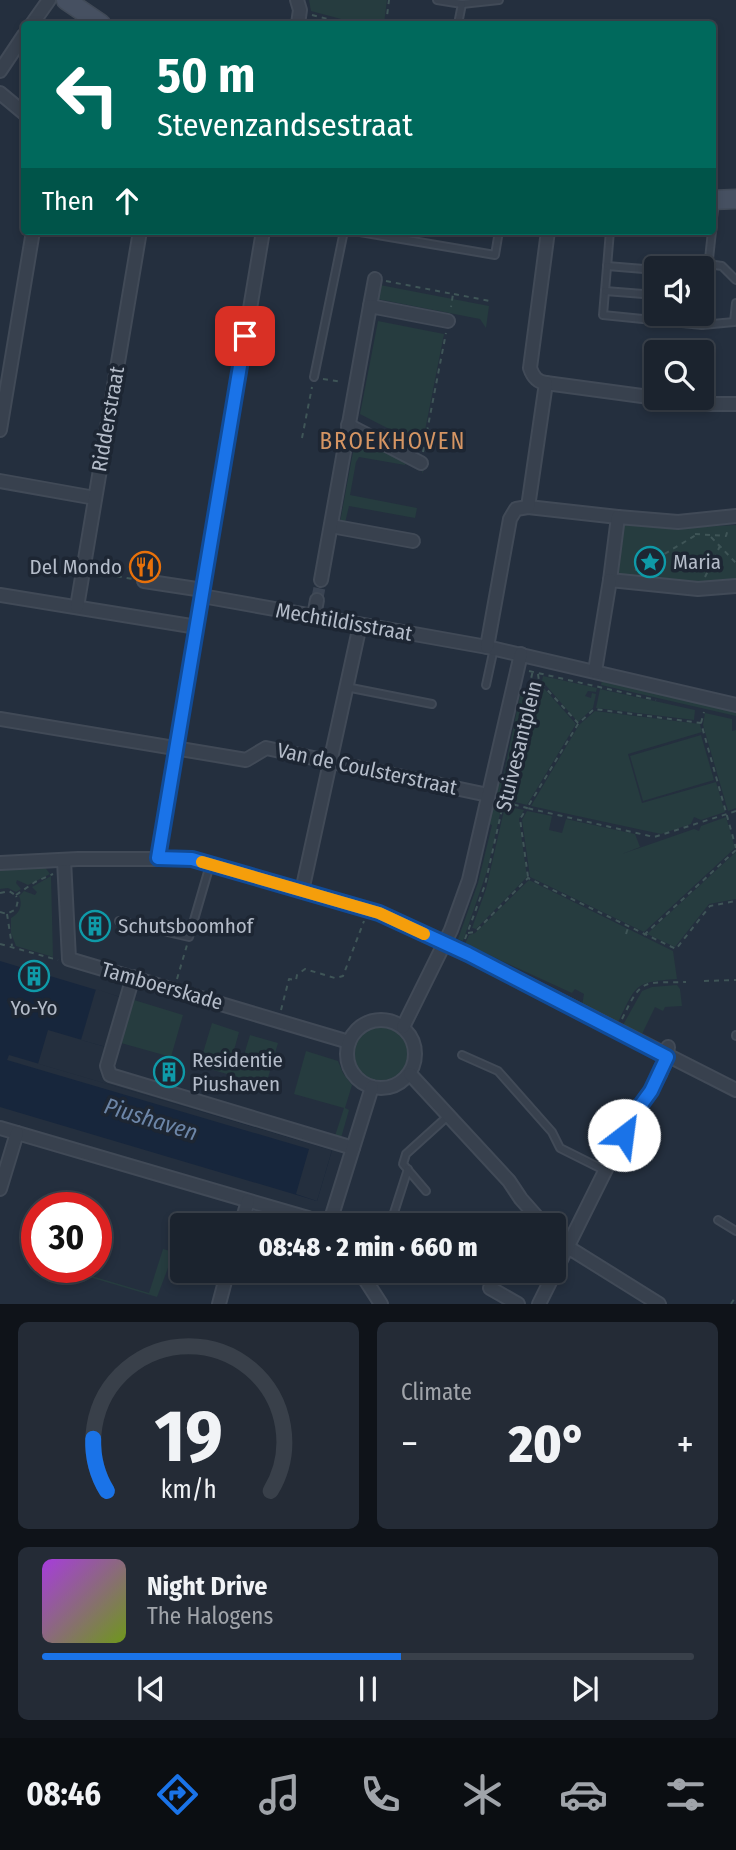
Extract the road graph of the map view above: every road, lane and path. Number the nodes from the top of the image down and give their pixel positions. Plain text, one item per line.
1 (49, 0) edge
2 (66, 0) edge
3 (389, 0) edge
4 (437, 0) edge
5 (499, 0) edge
6 (462, 5) junction
7 (298, 12) edge
8 (34, 21) edge
9 (97, 21) edge
10 (336, 21) edge
11 (386, 21) edge
12 (459, 21) edge
13 (21, 40) edge
14 (0, 71) edge
15 (0, 93) edge
16 (21, 110) edge
17 (736, 199) edge
18 (716, 200) edge
19 (32, 235) edge
20 (139, 235) edge
21 (261, 235) edge
22 (343, 235) edge
23 (377, 235) edge
24 (498, 235) edge
25 (547, 235) edge
26 (610, 235) edge
27 (712, 235) edge
28 (709, 256) edge
29 (714, 265) edge
30 (607, 266) junction
31 (644, 269) edge
32 (375, 279) joint
33 (736, 280) edge
34 (605, 291) junction
35 (453, 294) junction
36 (644, 294) edge
37 (490, 300) dead end
38 (736, 303) edge
39 (370, 306) junction
40 (644, 319) edge
41 (448, 321) junction
42 (714, 324) edge
43 (314, 377) junction
44 (546, 383) junction
45 (355, 385) junction
46 (736, 404) edge
47 (348, 425) junction
48 (0, 430) edge
49 (302, 438) dead end
50 (421, 463) joint
51 (0, 481) edge
52 (95, 498) junction
53 (528, 507) junction
54 (736, 516) edge
55 (618, 517) junction
56 (331, 526) junction
57 (696, 535) dead end
58 (710, 536) dead end
59 (413, 541) dead end
60 (720, 546) junction
61 (655, 559) dead end
62 (736, 563) edge
63 (83, 570) junction
64 (321, 580) tunnel mouth
65 (610, 580) junction
66 (144, 581) joint
67 (736, 586) edge
68 (698, 589) junction
69 (203, 593) junction
70 (0, 595) edge
71 (317, 600) tunnel mouth
72 (77, 607) junction
73 (314, 616) junction
74 (360, 625) junction
75 (197, 627) junction
76 (490, 647) junction
77 (522, 654) junction
78 (595, 671) junction
79 (538, 673) junction
80 (486, 685) dead end
81 (346, 687) junction
82 (666, 702) dead end
83 (432, 704) dead end
84 (736, 705) edge
85 (704, 711) dead end
86 (0, 719) edge
87 (701, 723) junction
88 (578, 724) junction
89 (177, 747) junction
90 (329, 761) junction
91 (487, 797) junction
92 (504, 802) junction
93 (527, 808) junction
94 (736, 811) edge
95 (727, 814) junction
96 (736, 849) edge
97 (158, 858) junction
98 (0, 863) edge
99 (64, 865) junction
100 (210, 865) junction
101 (528, 878) junction
102 (302, 891) junction
103 (0, 893) edge
104 (16, 895) junction
105 (736, 901) edge
106 (368, 910) junction
107 (0, 912) edge
108 (7, 914) junction
109 (119, 921) dead end
110 (629, 927) junction
111 (468, 933) junction
112 (626, 934) dead end
113 (644, 935) junction
114 (189, 937) junction
115 (0, 944) edge
116 (450, 946) junction
117 (13, 947) junction
118 (69, 959) junction
119 (133, 977) junction
120 (736, 980) edge
121 (704, 981) dead end
122 (686, 982) dead end
123 (174, 989) junction
124 (279, 1021) junction
125 (403, 1027) junction
126 (617, 1029) junction
127 (349, 1042) junction
128 (668, 1052) junction
129 (462, 1055) dead end
130 (410, 1074) junction
131 (372, 1087) junction
132 (736, 1090) edge
133 (448, 1116) junction
134 (0, 1128) edge
135 (17, 1133) junction
136 (353, 1148) junction
137 (408, 1170) junction
138 (606, 1171) junction
139 (1, 1186) edge
140 (426, 1191) dead end
141 (248, 1201) junction
142 (244, 1213) edge
143 (290, 1213) edge
144 (333, 1213) edge
145 (393, 1213) edge
146 (534, 1213) edge
147 (718, 1220) dead end
148 (736, 1231) edge
149 (567, 1247) junction
150 (225, 1283) edge
151 (367, 1283) edge
152 (490, 1289) dead end
153 (736, 1296) edge
154 (219, 1304) edge
155 (381, 1304) edge
156 (518, 1304) edge
157 (538, 1304) edge
158 (659, 1304) edge
159 (731, 1304) edge

1 - 8 street
2 - 9 street
3 - 11 path
4 - 6 lane
5 - 6 lane
6 - 12 lane
7 - 10 path
13 - 14 street
15 - 16 street
17 - 18 street
19 - 48 street
20 - 52 street, Ridderstraat
21 - 69 street
22 - 43 lane
23 - 24 lane
25 - 44 street
26 - 30 lane
27 - 28 lane
29 - 33 lane
30 - 31 lane
30 - 34 lane
32 - 35 path
32 - 39 street
34 - 36 lane
34 - 40 lane
35 - 37 path
35 - 41 path
38 - 42 lane
39 - 41 street
39 - 45 street
41 - 50 path
43 - 45 path
43 - 49 path
44 - 46 street
44 - 53 street
45 - 47 street
47 - 50 street
47 - 56 street
51 - 52 street
52 - 63 street, Ridderstraat
53 - 55 street
53 - 76 street
54 - 55 street
55 - 65 street
56 - 59 street
56 - 64 street
57 - 61 path
58 - 60 path
60 - 62 path
60 - 68 path
63 - 66 path
63 - 72 street, Ridderstraat
65 - 68 street
65 - 78 street
66 - 69 street, Mechtildisstraat
67 - 68 street
69 - 73 street, Mechtildisstraat
69 - 75 street
70 - 72 street
71 - 73 street
72 - 75 street
73 - 74 street, Mechtildisstraat
74 - 76 street, Mechtildisstraat
74 - 81 street
75 - 89 street
76 - 77 street, Stuivesantplein
76 - 80 lane
77 - 78 street, Stuivesantplein
77 - 91 street, Stuivesantplein
78 - 84 street, Stuivesantplein
79 - 82 path, Stuivesantplein
79 - 88 path
79 - 92 path, Stuivesantplein
81 - 83 lane
81 - 90 street
85 - 87 path
86 - 89 street, Van de Coulsterstraat
87 - 88 path
87 - 95 path
88 - 93 path, Stuivesantplein
89 - 90 street, Van de Coulsterstraat
89 - 97 street
90 - 91 street, Van de Coulsterstraat
90 - 102 street
91 - 92 path
91 - 116 street, Stuivesantplein
92 - 93 path
92 - 111 path, Stuivesantplein
93 - 95 path, Stuivesantplein
93 - 101 path
94 - 95 path, Stuivesantplein
95 - 96 path
96 - 113 path
97 - 99 street
97 - 100 street
98 - 99 street
99 - 104 path
99 - 118 street
100 - 102 street
100 - 114 lane
101 - 110 path
101 - 111 path, Stuivesantplein
102 - 106 street
103 - 104 path
104 - 108 path
105 - 113 path
106 - 116 street
106 - 124 path
107 - 108 path
108 - 117 path
109 - 114 lane
110 - 112 path
110 - 113 path
111 - 116 path, Stuivesantplein
114 - 123 path
115 - 117 path
116 - 125 street
116 - 126 street
117 - 118 path
118 - 119 street, Tamboerskade
119 - 123 street, Tamboerskade
119 - 136 street
120 - 121 path
122 - 126 path
123 - 124 street, Tamboerskade
124 - 127 street, Tamboerskade
125 - 127 street
125 - 130 street
126 - 128 street
127 - 131 street
128 - 132 street
128 - 138 street
129 - 138 lane
130 - 131 street
130 - 133 street
131 - 136 street
133 - 137 lane
133 - 146 street
134 - 135 street
135 - 139 street
135 - 141 street
136 - 144 street
137 - 140 lane
137 - 145 lane
138 - 149 street
141 - 142 street
141 - 143 street
147 - 148 lane
149 - 157 street
149 - 158 street
150 - 154 street
151 - 155 street
152 - 156 street
153 - 159 path

